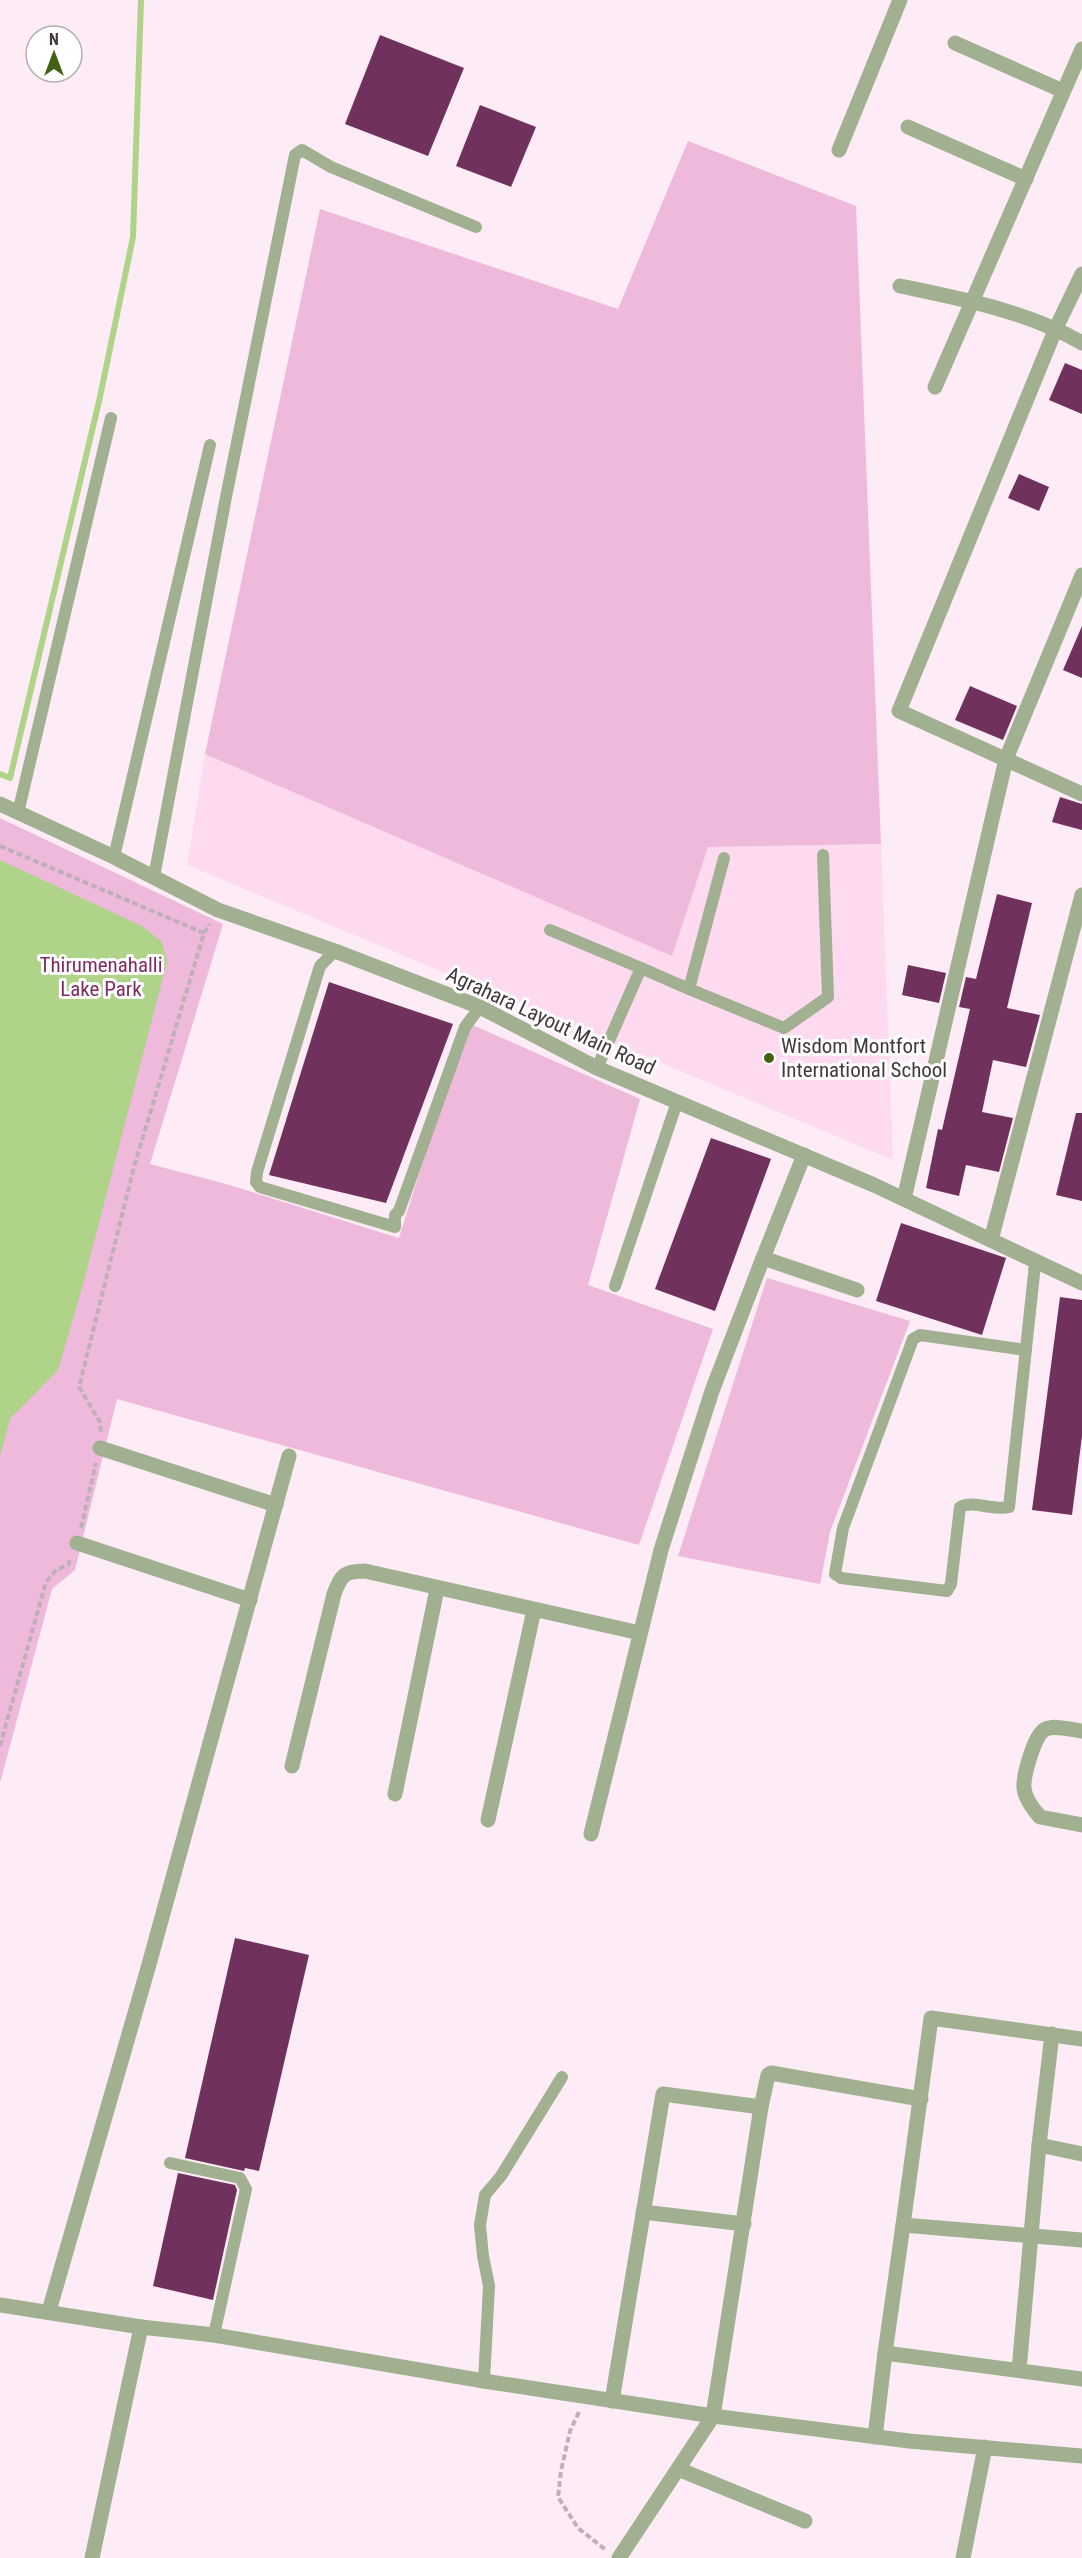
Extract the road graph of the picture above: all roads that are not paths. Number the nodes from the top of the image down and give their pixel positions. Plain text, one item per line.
1 (900, 0) edge
2 (955, 43) dead end
3 (1082, 49) edge
4 (1063, 91) junction
5 (908, 127) dead end
6 (839, 150) dead end
7 (1026, 178) junction
8 (476, 227) dead end
9 (1082, 274) edge
10 (900, 286) dead end
11 (973, 302) junction
12 (1056, 328) junction
13 (1082, 343) edge
14 (935, 387) dead end
15 (111, 418) dead end
16 (210, 445) dead end
17 (1082, 575) edge
18 (1005, 759) junction
19 (1082, 794) edge
20 (0, 804) edge
21 (18, 813) junction
22 (823, 855) dead end
23 (114, 857) junction
24 (724, 858) dead end
25 (154, 877) junction
26 (1082, 895) edge
27 (550, 930) dead end
28 (335, 951) junction
29 (641, 968) junction
30 (689, 989) junction
31 (480, 1007) junction
32 (597, 1068) junction
33 (677, 1102) junction
34 (804, 1155) junction
35 (904, 1199) junction
36 (991, 1240) junction
37 (763, 1258) junction
38 (1035, 1261) junction
39 (1082, 1283) edge
40 (615, 1286) dead end
41 (857, 1290) dead end
42 (1026, 1350) junction
43 (100, 1448) road end
44 (290, 1456) dead end
45 (276, 1505) junction
46 (77, 1543) road end
47 (437, 1588) junction
48 (250, 1600) junction
49 (534, 1610) junction
50 (640, 1633) junction
51 (1082, 1731) edge
52 (292, 1766) dead end
53 (395, 1794) dead end
54 (488, 1820) dead end
55 (1082, 1825) edge
56 (591, 1834) dead end
57 (1052, 2034) junction
58 (1082, 2039) edge
59 (562, 2077) dead end
60 (921, 2098) junction
61 (761, 2107) junction
62 (1039, 2145) junction
63 (1082, 2154) edge
64 (170, 2163) dead end
65 (644, 2212) junction
66 (744, 2224) junction
67 (903, 2225) junction
68 (1032, 2236) junction
69 (1082, 2240) edge
70 (0, 2305) edge
71 (49, 2311) junction
72 (141, 2326) junction
73 (214, 2335) junction
74 (885, 2353) junction
75 (1019, 2370) junction
76 (1082, 2379) edge
77 (484, 2381) junction
78 (612, 2401) junction
79 (713, 2416) junction
80 (875, 2437) junction
81 (986, 2447) junction
82 (1082, 2456) edge
83 (678, 2469) junction
84 (805, 2521) dead end
85 (614, 2555) edge
86 (92, 2558) edge
87 (963, 2558) edge

1 - 6 street
2 - 4 street
3 - 4 street
4 - 7 street
5 - 7 street
7 - 11 street
8 - 25 lane
9 - 12 street
10 - 11 street
11 - 12 street
11 - 14 street
12 - 13 street
12 - 18 street
15 - 21 lane
16 - 23 lane
17 - 18 street
18 - 19 street
18 - 35 street
20 - 21 street, Agrahara Layout Main Road
21 - 23 street, Agrahara Layout Main Road
22 - 30 lane
23 - 25 street, Agrahara Layout Main Road
24 - 30 lane
25 - 28 street, Agrahara Layout Main Road
26 - 36 street
27 - 29 lane
28 - 31 street, Agrahara Layout Main Road
28 - 31 lane
29 - 30 lane
29 - 32 lane
31 - 32 street, Agrahara Layout Main Road
32 - 33 street, Agrahara Layout Main Road
33 - 34 street, Agrahara Layout Main Road
33 - 40 lane
34 - 35 street, Agrahara Layout Main Road
34 - 37 street
35 - 36 street, Agrahara Layout Main Road
36 - 38 street, Agrahara Layout Main Road
37 - 41 street
37 - 50 street
38 - 39 street, Agrahara Layout Main Road
38 - 42 lane
42 - 42 lane
43 - 45 street
44 - 45 street
45 - 48 street
46 - 48 street
47 - 49 street
47 - 52 street
47 - 53 street
48 - 71 street
49 - 50 street
49 - 54 street
50 - 56 street
51 - 55 street
57 - 58 street
57 - 60 street
57 - 62 street
59 - 77 lane
60 - 61 street
60 - 67 street
61 - 65 street
61 - 66 street
62 - 63 street
62 - 68 street
64 - 73 lane
65 - 66 street
65 - 78 street
66 - 79 street
67 - 68 street
67 - 74 street
68 - 69 street
68 - 75 street
70 - 71 street
71 - 72 street
72 - 73 street
72 - 86 street
73 - 77 street
74 - 75 street
74 - 80 street
75 - 76 street
77 - 78 street
78 - 79 street
79 - 80 street
79 - 83 street
80 - 81 street
81 - 82 street
81 - 87 street
83 - 84 street
83 - 85 street

